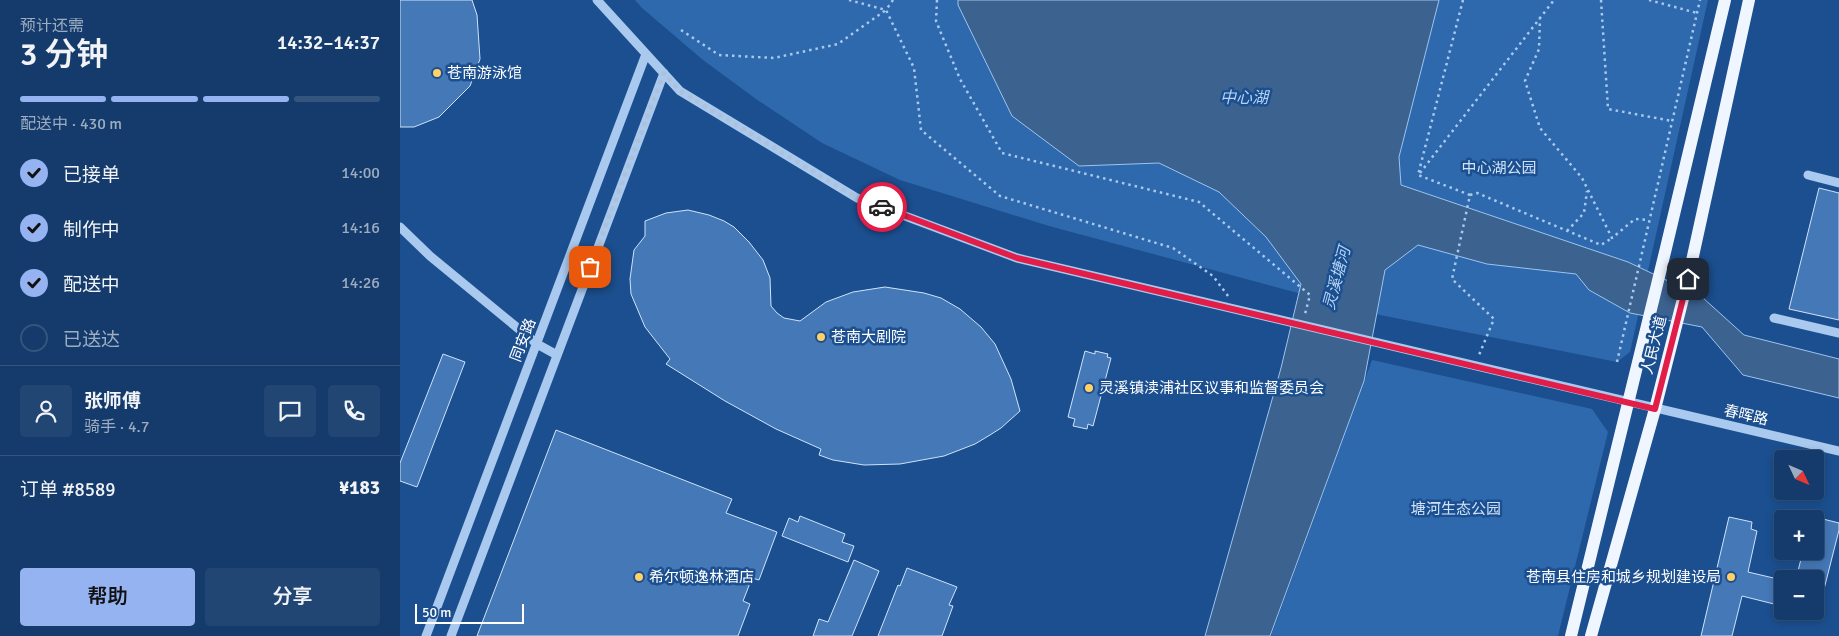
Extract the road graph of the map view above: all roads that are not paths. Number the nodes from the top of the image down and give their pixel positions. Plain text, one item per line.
1 (597, 0) edge
2 (1724, 0) edge
3 (1749, 0) edge
4 (646, 54) junction
5 (664, 73) junction
6 (1808, 175) dead end
7 (1839, 183) edge
8 (400, 227) edge
9 (1774, 318) dead end
10 (1839, 333) edge
11 (537, 344) junction
12 (557, 355) junction
13 (1628, 402) junction
14 (1651, 408) junction
15 (1839, 451) edge
16 (426, 636) edge
17 (451, 636) edge
18 (1572, 636) edge
19 (1591, 636) edge

1 - 4 street
2 - 13 main road, 人民大道
3 - 14 main road, 人民大道
4 - 5 street
4 - 11 street, 同安路
5 - 12 street
5 - 13 street, 春晖路
6 - 7 street
8 - 11 street
9 - 10 street
11 - 12 street
11 - 16 street, 同安路
12 - 17 street
13 - 14 street, 春晖路
13 - 18 main road, 人民大道
14 - 15 street, 春晖路
14 - 19 main road, 人民大道

